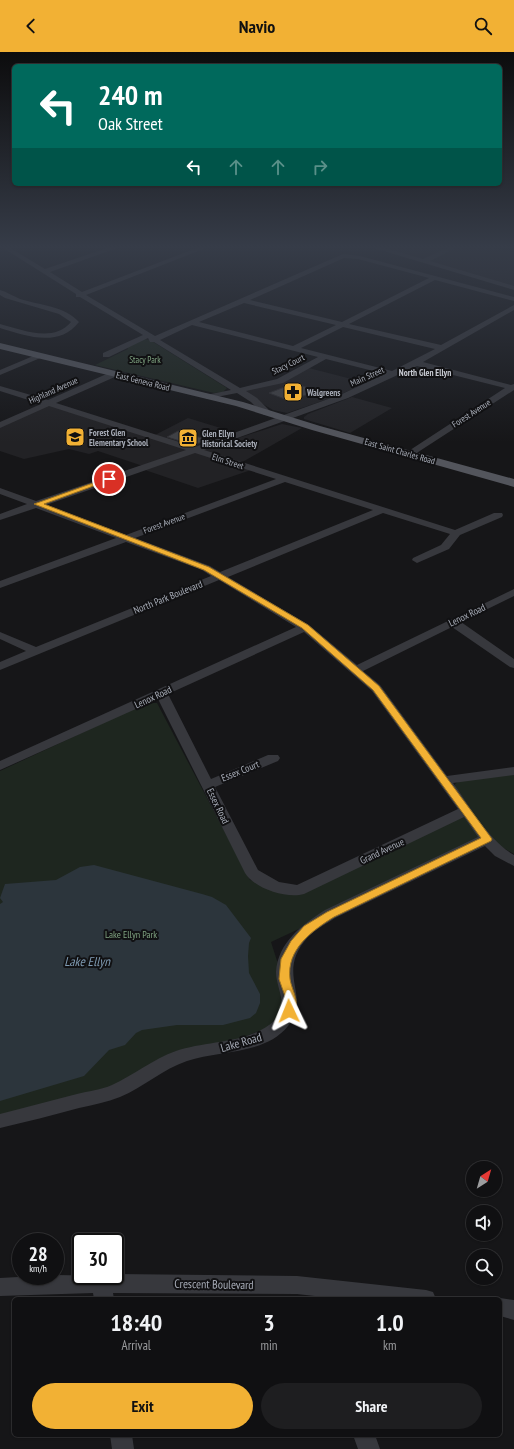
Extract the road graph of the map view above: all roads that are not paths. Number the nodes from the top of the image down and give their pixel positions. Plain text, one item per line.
1 (54, 311) edge
2 (106, 311) edge
3 (218, 311) edge
4 (289, 311) edge
5 (368, 311) edge
6 (507, 311) edge
7 (504, 313) junction
8 (514, 315) edge
9 (192, 323) junction
10 (342, 324) junction
11 (0, 326) edge
12 (150, 338) junction
13 (0, 346) edge
14 (442, 348) junction
15 (293, 349) junction
16 (106, 355) dead end
17 (41, 356) junction
18 (324, 357) junction
19 (416, 363) junction
20 (0, 373) edge
21 (114, 374) junction
22 (394, 374) junction
23 (513, 387) edge
24 (0, 388) edge
25 (237, 390) junction
26 (209, 397) junction
27 (47, 403) junction
28 (267, 413) junction
29 (286, 419) junction
30 (0, 425) edge
31 (194, 450) junction
32 (409, 454) junction
33 (284, 479) junction
34 (514, 483) edge
35 (0, 491) edge
36 (37, 504) junction
37 (380, 510) junction
38 (498, 515) dead end
39 (0, 517) edge
40 (456, 533) junction
41 (126, 538) junction
42 (417, 560) dead end
43 (220, 576) junction
44 (0, 585) edge
45 (514, 592) edge
46 (453, 622) junction
47 (305, 627) junction
48 (0, 635) edge
49 (36, 651) junction
50 (514, 664) edge
51 (0, 666) edge
52 (356, 670) junction
53 (161, 693) junction
54 (273, 758) dead end
55 (0, 766) edge
56 (514, 771) edge
57 (445, 780) junction
58 (208, 784) junction
59 (466, 811) junction
60 (488, 839) junction
61 (514, 861) edge
62 (299, 890) joint
63 (0, 1121) edge
64 (0, 1287) edge
65 (103, 1292) edge
66 (408, 1297) edge
67 (502, 1307) edge
68 (514, 1310) edge
69 (121, 1437) edge
70 (365, 1437) edge
71 (123, 1449) edge
72 (369, 1449) edge

1 - 11 street
2 - 12 street
3 - 9 street
4 - 10 street
5 - 10 street, Stacy Court
6 - 7 street, Main Street
7 - 8 street
7 - 14 street, Main Street
9 - 12 street
9 - 15 street
10 - 14 street
10 - 15 street, Stacy Court
12 - 16 street
12 - 25 street
13 - 17 main road, East Geneva Road
14 - 19 street, Main Street
15 - 18 street
17 - 20 street
17 - 21 main road, East Geneva Road
18 - 22 street
18 - 25 street, Stacy Court
19 - 22 street, Main Street
19 - 23 street
21 - 26 main road, East Geneva Road
21 - 27 street, Highland Avenue
22 - 29 street, Main Street
23 - 32 street, Forest Avenue
24 - 27 street, Elm Street
25 - 26 street, Stacy Court
25 - 28 street
26 - 28 main road, East Geneva Road
27 - 30 street, Highland Avenue
27 - 31 street, Elm Street
28 - 29 main road, East Geneva Road
29 - 31 street, Main Street
29 - 32 main road, East Saint Charles Road
31 - 33 street, Elm Street
31 - 36 street, Main Street
32 - 34 main road, East Saint Charles Road
33 - 37 street, Elm Street
33 - 41 street, Forest Avenue
35 - 36 street
36 - 39 street, Main Street
36 - 41 street
37 - 40 street, Elm Street
37 - 43 street, North Park Boulevard
38 - 40 street
40 - 42 street
41 - 43 street
41 - 44 street, Forest Avenue
43 - 47 street
43 - 49 street, North Park Boulevard
45 - 46 street, Lenox Road
46 - 50 street
46 - 52 street, Lenox Road
47 - 52 street
47 - 53 street, Lenox Road
48 - 49 street
49 - 51 street, North Park Boulevard
52 - 57 street
53 - 55 street, Lenox Road
53 - 58 street, Essex Road
54 - 58 street, Essex Court
56 - 57 street
57 - 59 street
58 - 62 street, Essex Road
59 - 60 street
59 - 62 street, Grand Avenue
60 - 61 street
60 - 63 street, Lake Road
64 - 65 street, Crescent Boulevard
65 - 66 street, Crescent Boulevard
67 - 68 street
69 - 71 street
70 - 72 street

